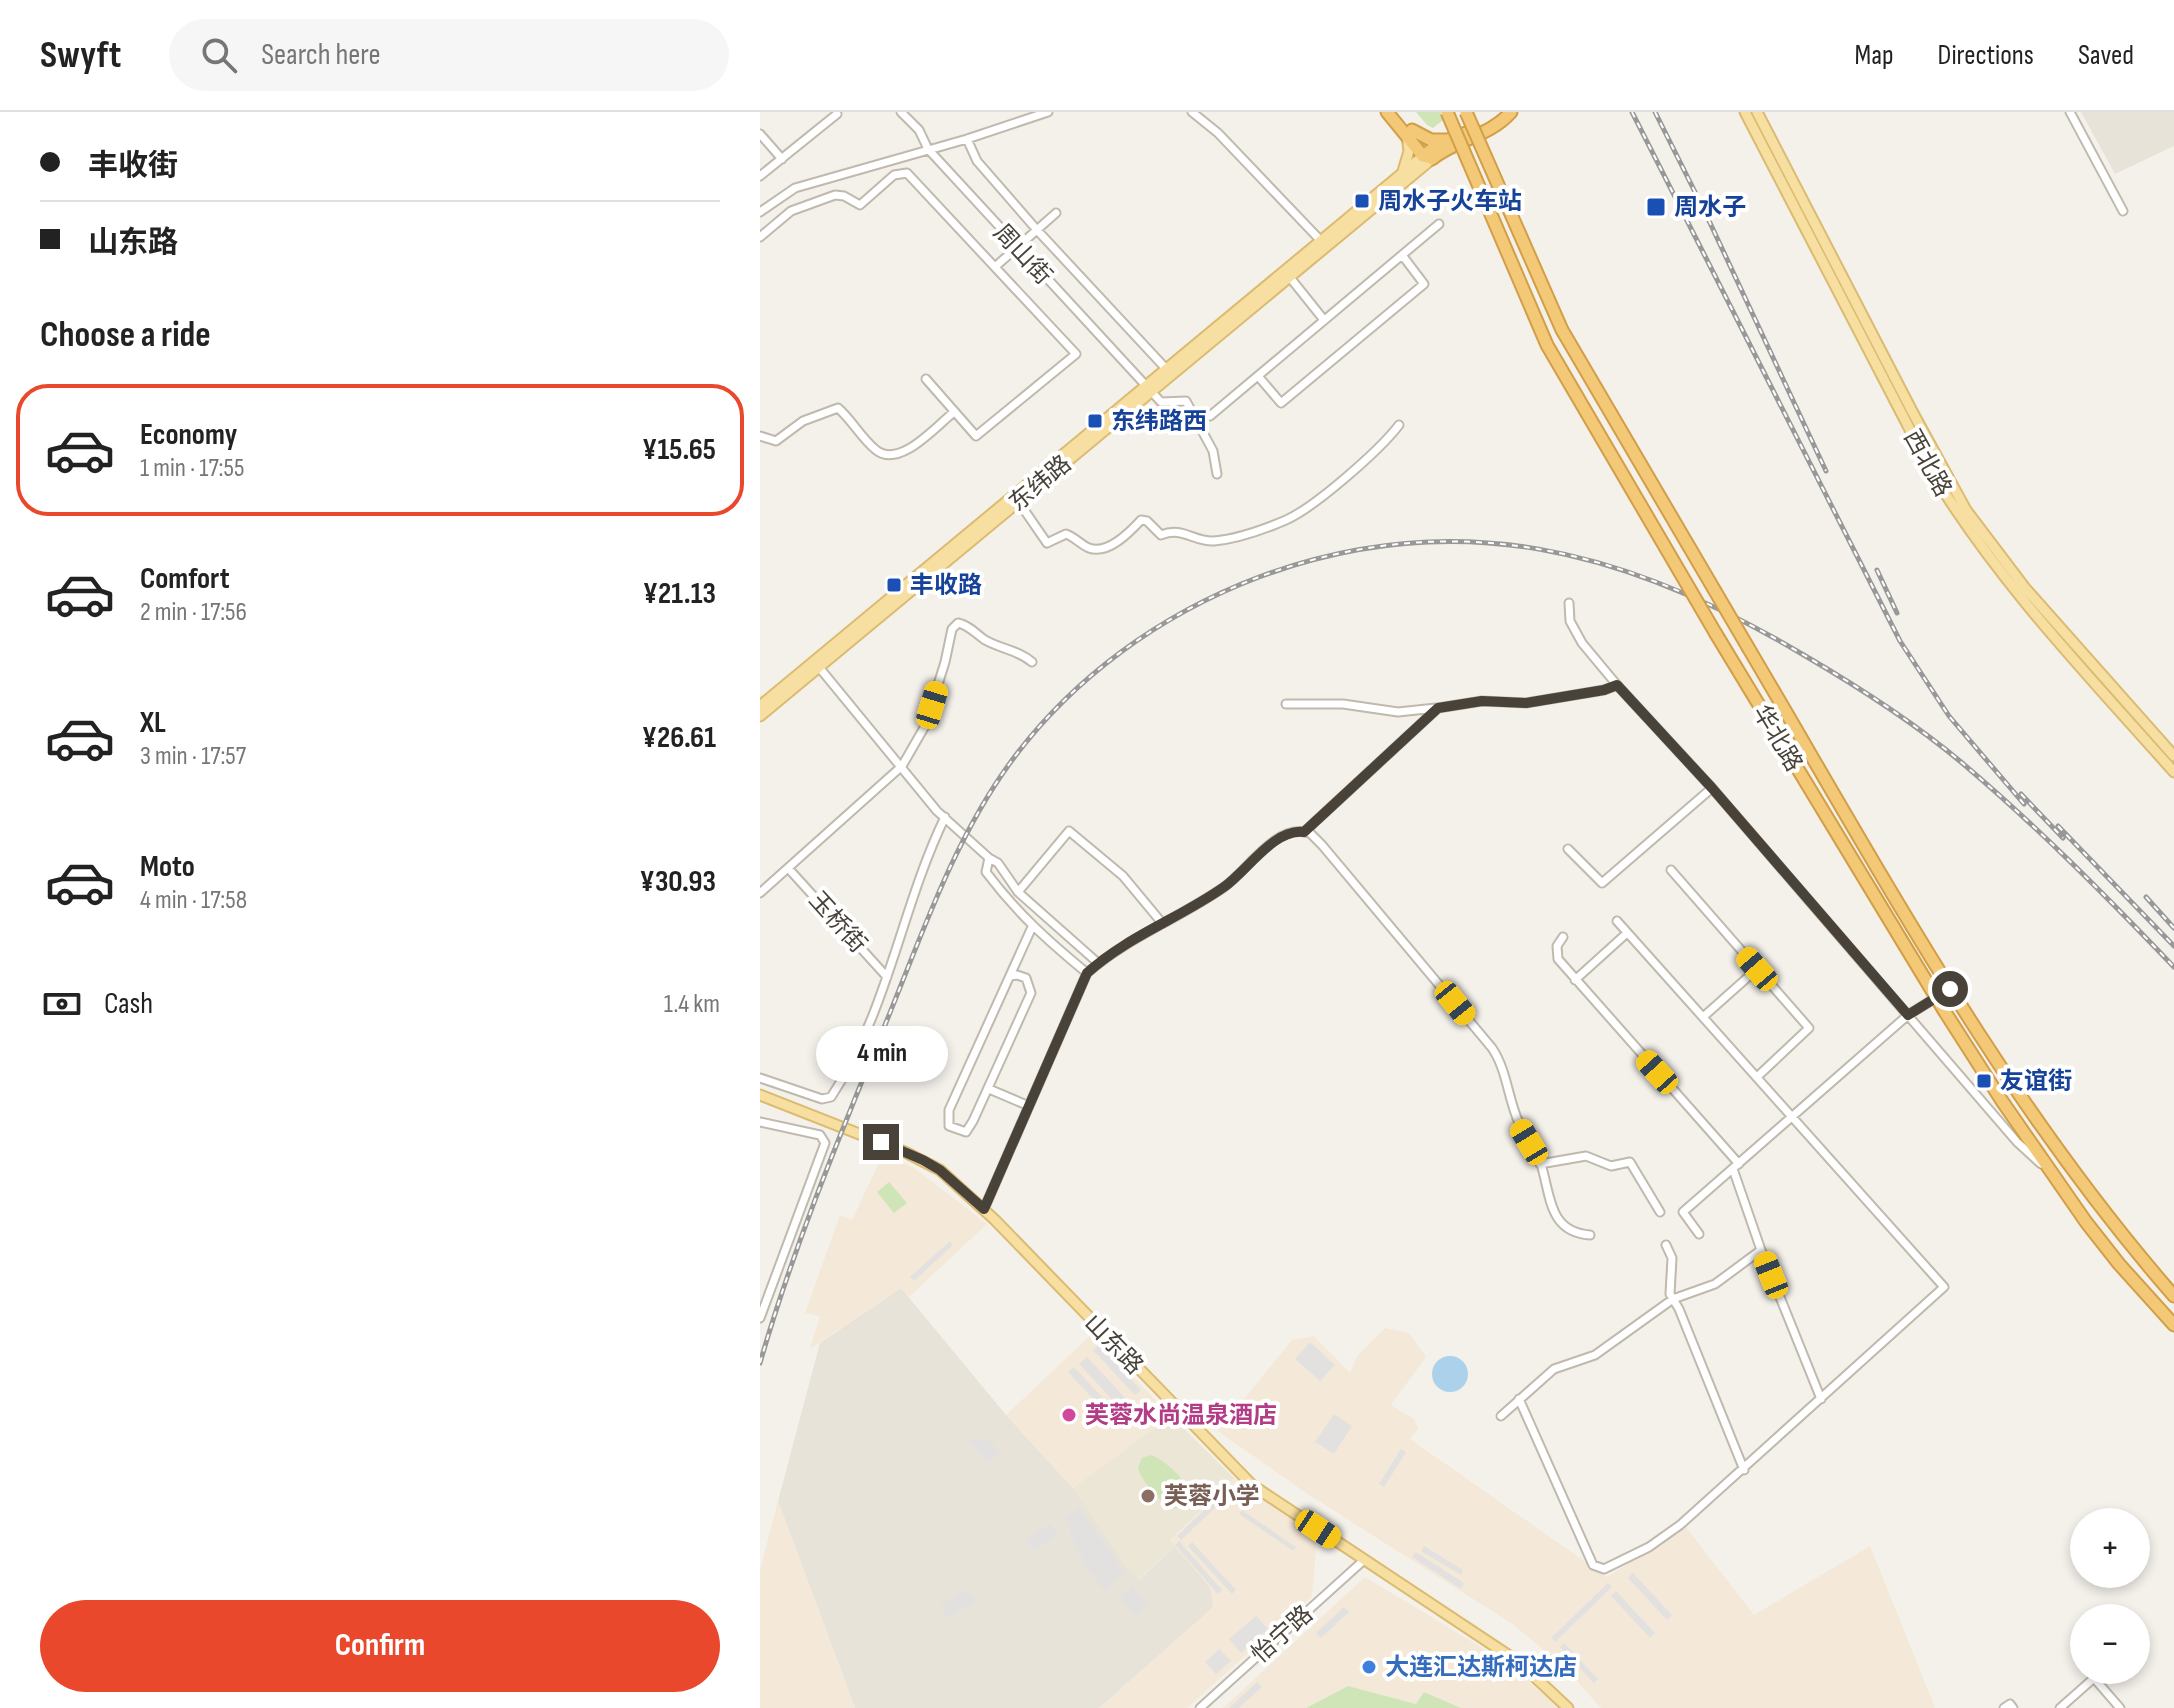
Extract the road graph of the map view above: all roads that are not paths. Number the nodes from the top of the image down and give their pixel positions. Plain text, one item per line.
1 (901, 112) edge
2 (1048, 112) edge
3 (1192, 112) edge
4 (1387, 112) edge
5 (1397, 112) edge
6 (1447, 112) edge
7 (1466, 112) edge
8 (1500, 112) edge
9 (1511, 112) edge
10 (1745, 112) edge
11 (1757, 112) edge
12 (2070, 112) edge
13 (837, 114) dead end
14 (1409, 133) junction
15 (760, 134) edge
16 (967, 139) junction
17 (1449, 139) junction
18 (928, 149) junction
19 (1428, 155) junction
20 (782, 159) junction
21 (1400, 175) junction
22 (760, 176) edge
23 (2123, 211) dead end
24 (760, 212) edge
25 (1056, 213) dead end
26 (1439, 224) dead end
27 (1037, 230) junction
28 (760, 237) edge
29 (1323, 244) junction
30 (1017, 247) junction
31 (1402, 255) junction
32 (996, 266) junction
33 (1287, 274) junction
34 (1324, 320) junction
35 (1169, 372) junction
36 (1258, 376) junction
37 (926, 379) dead end
38 (1148, 389) junction
39 (954, 412) junction
40 (1210, 416) dead end
41 (1399, 425) dead end
42 (760, 436) edge
43 (1217, 474) dead end
44 (1018, 501) junction
45 (1569, 603) dead end
46 (1032, 662) dead end
47 (817, 664) junction
48 (1617, 685) junction
49 (1286, 704) dead end
50 (760, 706) edge
51 (1438, 708) junction
52 (760, 716) edge
53 (2174, 756) edge
54 (902, 766) junction
55 (2174, 772) edge
56 (1712, 788) junction
57 (945, 817) junction
58 (1304, 832) junction
59 (1568, 849) dead end
60 (989, 858) junction
61 (788, 868) junction
62 (1671, 870) dead end
63 (1018, 892) junction
64 (760, 893) edge
65 (1617, 921) dead end
66 (1162, 923) junction
67 (1032, 927) junction
68 (1627, 933) junction
69 (1563, 937) dead end
70 (1098, 963) junction
71 (1757, 969) junction
72 (1087, 973) junction
73 (1010, 976) junction
74 (887, 977) junction
75 (1575, 980) junction
76 (1950, 989) junction
77 (1936, 998) junction
78 (1908, 1015) junction
79 (1703, 1017) junction
80 (1757, 1077) junction
81 (760, 1078) edge
82 (989, 1089) junction
83 (760, 1095) edge
84 (1029, 1106) junction
85 (1793, 1116) junction
86 (760, 1122) edge
87 (1540, 1164) junction
88 (1736, 1166) junction
89 (2053, 1175) junction
90 (984, 1209) junction
91 (1660, 1212) dead end
92 (1699, 1234) dead end
93 (1590, 1235) dead end
94 (1666, 1245) dead end
95 (1761, 1250) junction
96 (2174, 1296) edge
97 (1673, 1299) junction
98 (760, 1318) edge
99 (2174, 1325) edge
100 (1519, 1399) junction
101 (1821, 1399) junction
102 (1501, 1416) dead end
103 (1744, 1470) junction
104 (1364, 1560) junction
105 (1200, 1708) edge
106 (1568, 1708) edge
107 (2004, 1708) edge
108 (2013, 1708) edge
109 (2060, 1708) edge
110 (2120, 1708) edge

1 - 18 street, 周山街
2 - 16 street
3 - 29 street
4 - 14 highway
5 - 14 highway
6 - 77 highway, 华北路, bridge
7 - 76 highway, 华北路, bridge
8 - 17 highway
9 - 19 highway
10 - 55 main road, 西北路
11 - 53 main road, 西北路
12 - 23 street
13 - 20 street
14 - 17 highway
14 - 19 highway
14 - 21 main road
15 - 20 street
16 - 18 street
16 - 27 street, 周山街
17 - 19 highway
18 - 24 street
18 - 30 street, 周山街
19 - 21 main road, 东纬路
19 - 29 main road, 东纬路
20 - 22 street
21 - 29 main road, 东纬路
25 - 27 street
26 - 31 street
27 - 30 street
27 - 35 street, 周山街
28 - 32 street
29 - 33 main road, 东纬路
30 - 32 street
30 - 38 street, 周山街
31 - 34 street
31 - 36 street
32 - 39 street
33 - 34 street
33 - 35 main road, 东纬路
34 - 36 street
35 - 38 main road, 东纬路
36 - 40 street
37 - 39 street
38 - 43 street
38 - 44 main road, 东纬路
38 - 47 main road, 东纬路
39 - 42 street
41 - 44 street
44 - 47 main road, 东纬路
45 - 48 street
46 - 54 street
47 - 50 main road, 东纬路
47 - 52 main road, 东纬路
47 - 54 street
48 - 51 street
48 - 56 street
49 - 51 street
51 - 58 street
54 - 57 street
54 - 61 street
56 - 59 street
56 - 78 street
57 - 60 street
57 - 74 street
58 - 66 street
58 - 87 street
60 - 63 street
60 - 67 street
61 - 64 street
61 - 74 street, 玉桥街
62 - 71 street
63 - 66 street
63 - 70 street
65 - 68 street
66 - 70 street
67 - 72 street
67 - 73 street
68 - 75 street
68 - 79 street
69 - 75 street
70 - 72 street
71 - 79 street
71 - 80 street
72 - 84 street
73 - 82 street
73 - 82 street
74 - 81 street
75 - 88 street
76 - 77 street
76 - 96 highway, 华北路
77 - 78 street
77 - 89 highway, 华北路
78 - 85 street
78 - 89 street
79 - 80 street
80 - 85 street
82 - 84 street
83 - 90 main road, 山东路
84 - 90 street
85 - 88 street
85 - 101 street
86 - 98 street
87 - 91 street
87 - 93 street
88 - 92 street
88 - 95 street
89 - 99 highway, 华北路
90 - 104 main road, 山东路
94 - 97 street
95 - 97 street
95 - 101 street
97 - 100 street
97 - 103 street
100 - 102 street
100 - 103 street
101 - 103 street
104 - 105 street, 怡宁路
104 - 106 main road, 山东路
107 - 108 street
109 - 110 street

